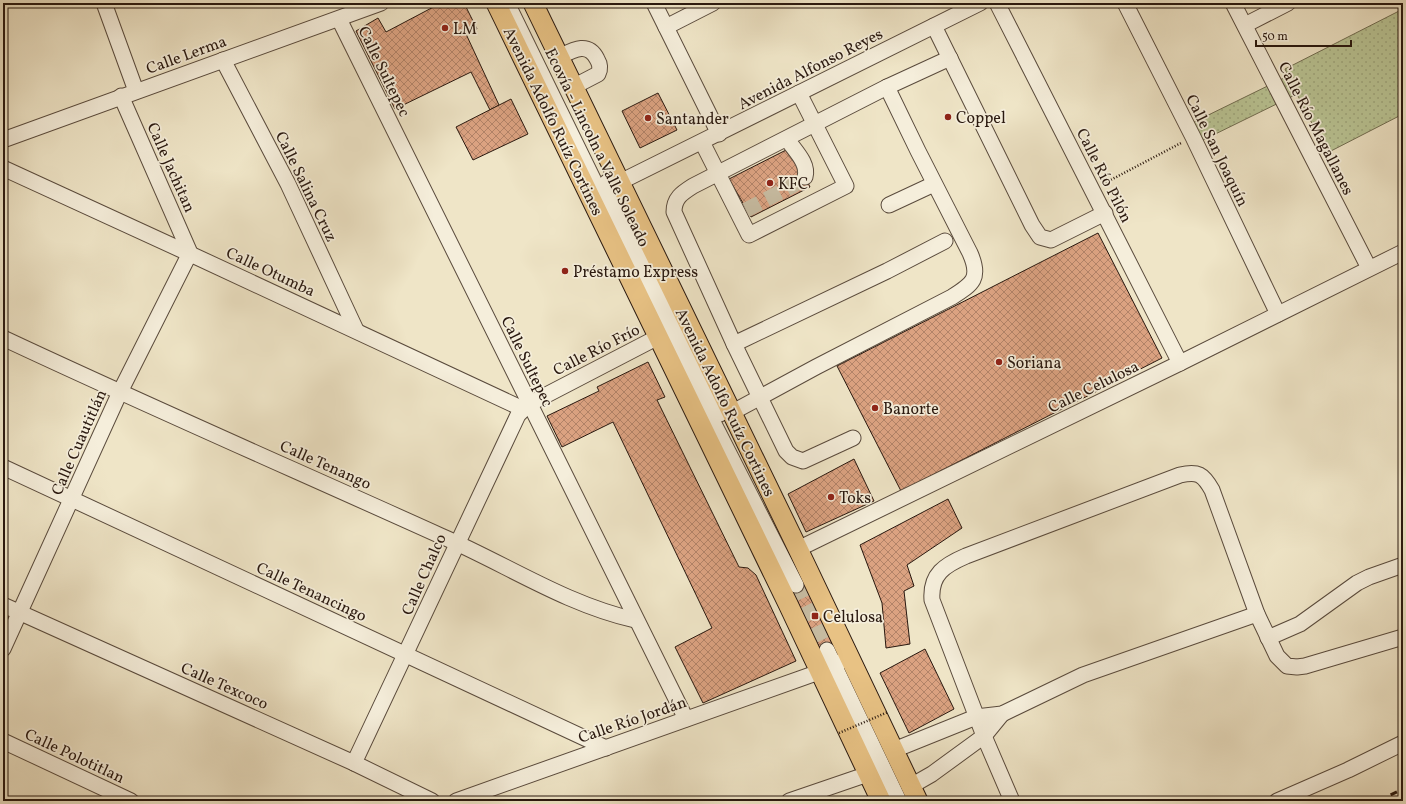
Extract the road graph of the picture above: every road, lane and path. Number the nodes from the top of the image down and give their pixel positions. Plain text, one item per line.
1 (104, 3) edge
2 (381, 3) edge
3 (496, 3) edge
4 (507, 3) edge
5 (518, 3) edge
6 (533, 3) edge
7 (654, 3) edge
8 (713, 3) edge
9 (980, 3) edge
10 (998, 3) edge
11 (1125, 3) edge
12 (1233, 3) edge
13 (1288, 3) edge
14 (339, 19) junction
15 (1245, 25) junction
16 (934, 26) junction
17 (666, 27) junction
18 (559, 57) junction
19 (950, 58) junction
20 (223, 60) junction
21 (573, 87) junction
22 (887, 87) junction
23 (136, 91) junction
24 (800, 93) junction
25 (121, 96) junction
26 (815, 125) junction
27 (719, 134) junction
28 (1192, 137) junction
29 (787, 139) junction
30 (3, 140) edge
31 (702, 142) junction
32 (3, 168) edge
33 (718, 174) junction
34 (805, 177) dead end
35 (934, 184) junction
36 (605, 189) junction
37 (1093, 190) junction
38 (889, 205) dead end
39 (1105, 214) junction
40 (944, 241) dead end
41 (1403, 252) edge
42 (190, 253) junction
43 (1369, 268) junction
44 (1278, 314) junction
45 (356, 330) junction
46 (658, 337) junction
47 (3, 338) edge
48 (734, 344) junction
49 (1180, 363) junction
50 (120, 392) junction
51 (761, 398) junction
52 (526, 406) junction
53 (731, 413) junction
54 (853, 438) dead end
55 (3, 467) edge
56 (72, 499) junction
57 (457, 542) junction
58 (798, 549) junction
59 (1403, 565) edge
60 (800, 583) tunnel mouth
61 (3, 605) edge
62 (19, 612) junction
63 (1257, 614) junction
64 (635, 620) junction
65 (1403, 637) edge
66 (1268, 638) junction
67 (3, 649) edge
68 (406, 655) junction
69 (834, 659) junction
70 (888, 712) dead end
71 (1002, 714) junction
72 (976, 717) junction
73 (686, 719) junction
74 (839, 733) dead end
75 (984, 736) junction
76 (3, 741) edge
77 (1403, 743) edge
78 (606, 748) junction
79 (894, 750) junction
80 (354, 763) junction
81 (868, 774) junction
82 (913, 796) edge
83 (131, 801) edge
84 (432, 801) edge
85 (456, 801) edge
86 (789, 801) edge
87 (881, 801) edge
88 (899, 801) edge
89 (1012, 801) edge
90 (1277, 801) edge

1 - 23 street
2 - 14 street, Calle Lerma
3 - 36 main road, Avenida Adolfo Ruíz Cortines
4 - 36 street, Ecovía - Lincoln a Valle Soleado
5 - 36 street
6 - 18 main road, Avenida Adolfo Ruíz Cortines
7 - 17 street
8 - 17 street
9 - 16 street, Avenida Alfonso Reyes
10 - 37 street, Calle Río Pilón
11 - 28 street, Calle San Joaquín
12 - 15 street, Calle Río Magallanes
13 - 15 street
14 - 20 street, Calle Lerma
14 - 52 street, Calle Sultepec
15 - 43 street, Calle Río Magallanes
16 - 19 street
16 - 24 street, Avenida Alfonso Reyes
17 - 27 street
18 - 21 main road, Avenida Adolfo Ruíz Cortines
18 - 21 street
19 - 22 street
19 - 39 street
20 - 23 street, Calle Lerma
20 - 45 street, Calle Salina Cruz
21 - 36 main road, Avenida Adolfo Ruíz Cortines
22 - 26 street
22 - 35 street
23 - 25 street, Calle Lerma
24 - 26 street
24 - 27 street, Avenida Alfonso Reyes
25 - 30 street, Calle Lerma
25 - 42 street, Calle Jachitan
26 - 29 street
26 - 33 street
27 - 31 street, Avenida Alfonso Reyes
28 - 37 path
28 - 44 street, Calle San Joaquín
29 - 33 street
29 - 34 street
31 - 33 street
31 - 36 street, Avenida Alfonso Reyes
32 - 42 street, Calle Otumba
33 - 48 street
35 - 38 street
35 - 51 street
36 - 46 main road, Avenida Adolfo Ruíz Cortines
36 - 53 main road, Avenida Adolfo Ruíz Cortines
36 - 60 street
37 - 39 street, Calle Río Pilón
39 - 49 street, Calle Río Pilón
40 - 48 street
41 - 43 street, Calle Celulosa
42 - 45 street, Calle Otumba
42 - 50 street, Calle Cuautitlán
43 - 44 street, Calle Celulosa
44 - 49 street, Calle Celulosa
45 - 52 street, Calle Otumba
46 - 52 street, Calle Río Frío
46 - 69 main road, Avenida Adolfo Ruíz Cortines
47 - 50 street, Calle Tenango
48 - 51 street
49 - 58 street, Calle Celulosa
50 - 56 street, Calle Cuautitlán
50 - 57 street, Calle Tenango
51 - 53 street
51 - 54 street
52 - 57 street, Calle Chalco
52 - 64 street, Calle Sultepec
53 - 58 main road, Avenida Adolfo Ruíz Cortines
55 - 56 street, Calle Tenancingo
56 - 62 street, Calle Cuautitlán
56 - 68 street, Calle Tenancingo
57 - 64 street, Calle Tenango
57 - 68 street, Calle Chalco
58 - 69 main road, Avenida Adolfo Ruíz Cortines
59 - 66 street
61 - 62 street, Calle Texcoco
62 - 67 street, Calle Cuautitlán
62 - 80 street, Calle Texcoco
63 - 66 street
63 - 71 street
63 - 72 street
64 - 73 street, Calle Sultepec
65 - 66 street
68 - 78 street, Calle Tenancingo
68 - 80 street, Calle Chalco
69 - 73 street, Calle Río Jordán
69 - 79 main road, Avenida Adolfo Ruíz Cortines
69 - 81 main road, Avenida Adolfo Ruíz Cortines
69 - 82 street
69 - 88 street
70 - 74 path, bridge
71 - 72 street
71 - 75 street
72 - 75 street
72 - 79 street
73 - 78 street, Calle Río Jordán
75 - 82 street
75 - 89 street
76 - 83 street, Calle Polotitlan
77 - 90 street
78 - 85 street, Calle Río Jordán
79 - 82 main road, Avenida Adolfo Ruíz Cortines
80 - 84 street, Calle Texcoco
81 - 86 street
81 - 87 main road, Avenida Adolfo Ruíz Cortines

